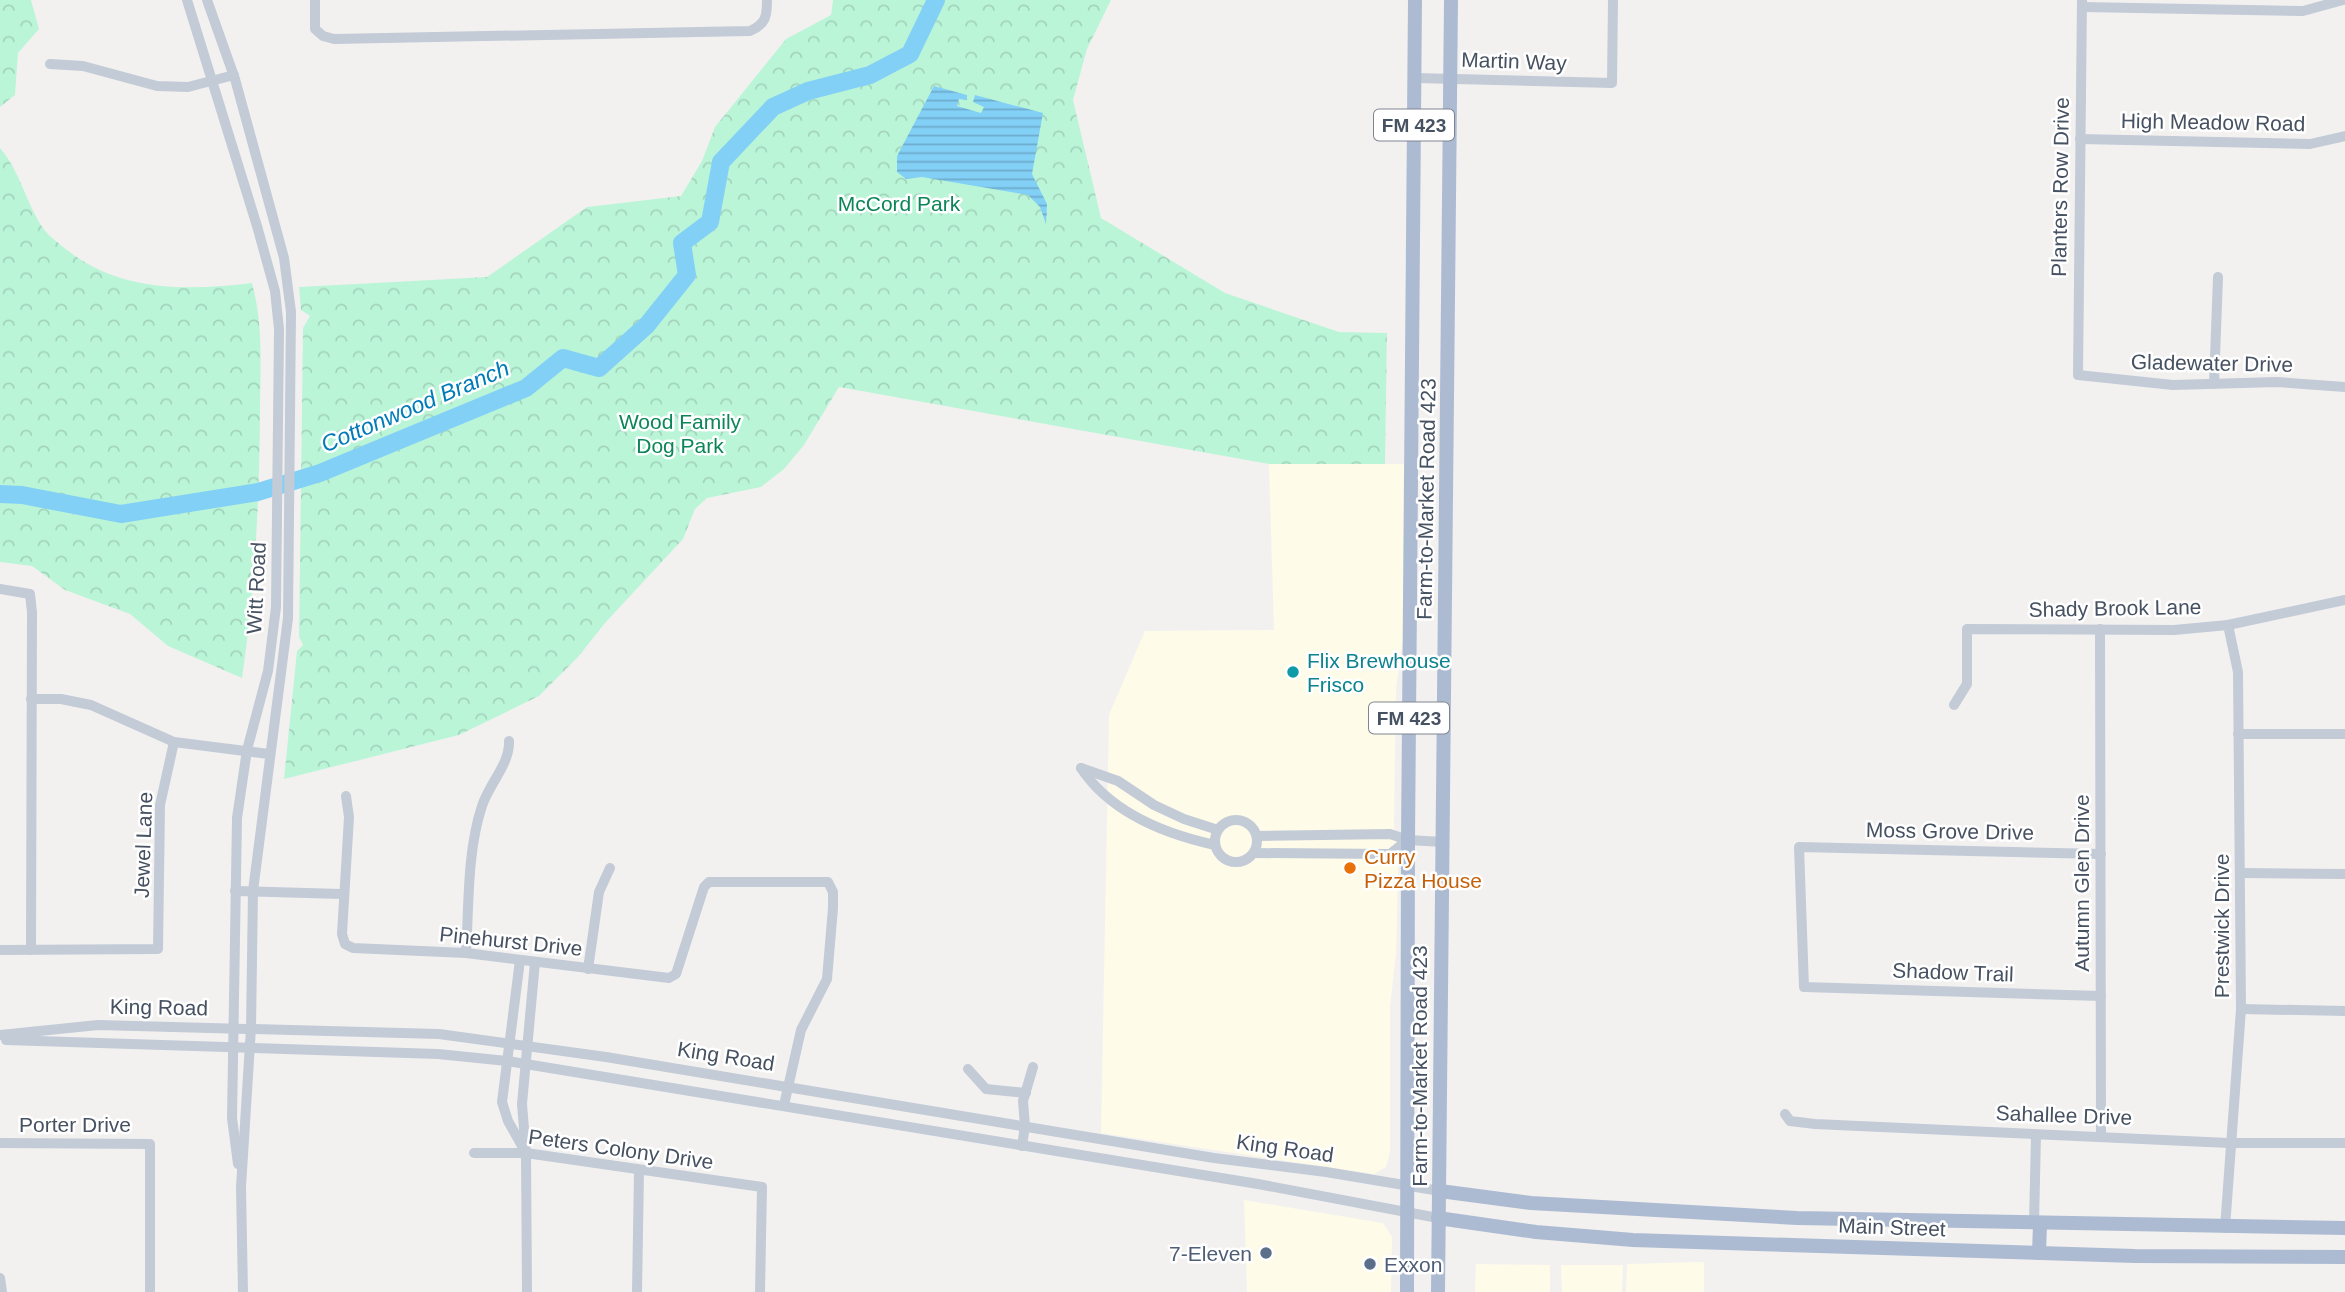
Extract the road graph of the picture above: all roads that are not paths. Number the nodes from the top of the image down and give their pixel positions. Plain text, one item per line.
1 (187, 0) edge
2 (207, 0) edge
3 (315, 0) edge
4 (767, 0) edge
5 (1415, 0) edge
6 (1451, 0) edge
7 (1613, 0) edge
8 (2343, 0) edge
9 (2082, 3) edge
10 (2208, 4) edge
11 (50, 64) dead end
12 (234, 75) junction
13 (1415, 78) junction
14 (1451, 78) junction
15 (213, 82) junction
16 (2345, 136) edge
17 (2080, 139) junction
18 (2218, 277) dead end
19 (2078, 375) joint
20 (2214, 384) junction
21 (2345, 387) edge
22 (285, 408) junction
23 (0, 589) edge
24 (2345, 600) edge
25 (2228, 625) junction
26 (2101, 629) junction
27 (31, 699) junction
28 (1954, 705) dead end
29 (2238, 734) junction
30 (2345, 734) edge
31 (509, 741) dead end
32 (174, 743) junction
33 (247, 750) junction
34 (269, 754) junction
35 (346, 796) dead end
36 (1218, 830) junction
37 (1257, 836) junction
38 (1408, 840) junction
39 (1443, 842) junction
40 (1215, 845) junction
41 (1254, 853) junction
42 (2101, 854) junction
43 (610, 868) dead end
44 (2240, 873) junction
45 (2345, 874) edge
46 (235, 891) junction
47 (253, 891) junction
48 (342, 894) junction
49 (0, 950) edge
50 (31, 950) junction
51 (466, 953) junction
52 (520, 960) junction
53 (536, 962) junction
54 (588, 970) junction
55 (1804, 987) joint
56 (2101, 996) junction
57 (2241, 1009) junction
58 (2345, 1011) edge
59 (233, 1028) junction
60 (251, 1028) junction
61 (0, 1038) edge
62 (509, 1043) junction
63 (233, 1046) junction
64 (527, 1046) junction
65 (250, 1047) junction
66 (507, 1061) junction
67 (525, 1065) junction
68 (1033, 1067) dead end
69 (968, 1069) dead end
70 (787, 1085) junction
71 (1026, 1093) junction
72 (784, 1105) junction
73 (1785, 1114) dead end
74 (1025, 1126) junction
75 (2036, 1135) junction
76 (2101, 1136) junction
77 (0, 1143) edge
78 (2229, 1143) junction
79 (2345, 1143) edge
80 (1022, 1146) junction
81 (474, 1153) dead end
82 (526, 1153) junction
83 (1261, 1163) junction
84 (639, 1171) junction
85 (1258, 1184) junction
86 (241, 1187) junction
87 (1409, 1187) junction
88 (1440, 1191) junction
89 (1409, 1212) junction
90 (1438, 1218) junction
91 (2037, 1224) junction
92 (2225, 1228) junction
93 (2345, 1228) edge
94 (2039, 1253) junction
95 (2345, 1257) edge
96 (0, 1278) edge
97 (2, 1292) edge
98 (150, 1292) edge
99 (243, 1292) edge
100 (527, 1292) edge
101 (637, 1292) edge
102 (760, 1292) edge
103 (1407, 1292) edge
104 (1438, 1292) edge

1 - 15 street, Witt Road
2 - 12 street, Witt Road
3 - 4 street
5 - 13 main road, Farm-to-Market Road 423 / FM 423
6 - 14 main road, Farm-to-Market Road 423 / FM 423
7 - 14 street, Martin Way
8 - 10 street
9 - 10 street
9 - 17 street, Planters Row Drive
11 - 15 street
12 - 15 street
12 - 22 street, Witt Road
13 - 14 street, Martin Way
13 - 38 main road, Farm-to-Market Road 423 / FM 423
14 - 39 main road, Farm-to-Market Road 423 / FM 423
15 - 22 street, Witt Road
16 - 17 street, High Meadow Road
17 - 19 street, Planters Row Drive
18 - 20 street
19 - 20 street, Gladewater Drive
20 - 21 street, Gladewater Drive
22 - 33 street, Witt Road
22 - 34 street, Witt Road
23 - 27 street
24 - 25 street, Shady Brook Lane
25 - 26 street, Shady Brook Lane
25 - 29 street, Prestwick Drive
26 - 28 street, Shady Brook Lane
26 - 42 street, Autumn Glen Drive
27 - 32 street
27 - 50 street
29 - 30 street
29 - 44 street, Prestwick Drive
31 - 51 street
32 - 33 street
32 - 50 street, Jewel Lane
33 - 34 street
33 - 46 street, Witt Road
34 - 47 street, Witt Road
35 - 48 street
36 - 37 street
36 - 40 street
36 - 40 street
37 - 38 street
37 - 41 street
38 - 39 street
38 - 41 street
38 - 87 main road, Farm-to-Market Road 423 / FM 423
39 - 88 main road, Farm-to-Market Road 423 / FM 423
40 - 41 street
42 - 55 street, Moss Grove Drive
42 - 56 street, Autumn Glen Drive
43 - 54 street
44 - 45 street
44 - 57 street, Prestwick Drive
46 - 47 street
46 - 59 street, Witt Road
47 - 48 street
47 - 60 street, Witt Road
48 - 51 street, Pinehurst Drive
49 - 50 street
51 - 52 street, Pinehurst Drive
52 - 53 street, Pinehurst Drive
52 - 62 street
53 - 54 street, Pinehurst Drive
53 - 64 street
54 - 70 street, Pinehurst Drive
55 - 56 street, Shadow Trail
56 - 76 street, Autumn Glen Drive
57 - 58 street
57 - 78 street, Prestwick Drive
59 - 60 street, King Road
59 - 61 street, King Road
59 - 63 street, Witt Road
60 - 62 street, King Road
60 - 65 street, Witt Road
61 - 63 street, King Road
62 - 64 street, King Road
62 - 66 street
63 - 65 street, King Road
63 - 86 street, Witt Road
64 - 67 street
64 - 70 street, King Road
65 - 66 street, King Road
65 - 86 street, Witt Road
66 - 67 street, King Road
66 - 82 street
67 - 72 street, King Road
67 - 82 street
68 - 71 street
69 - 71 street
70 - 72 street
70 - 74 street, King Road
71 - 74 street
72 - 80 street, King Road
73 - 75 street, Sahallee Drive
74 - 80 street
74 - 83 street, King Road
75 - 76 street, Sahallee Drive
75 - 91 street
76 - 78 street, Sahallee Drive
77 - 98 street, Porter Drive
78 - 79 street, Sahallee Drive
78 - 92 street, Prestwick Drive
80 - 85 street, King Road
81 - 82 street, Peters Colony Drive
82 - 84 street, Peters Colony Drive
82 - 100 street
83 - 85 street
83 - 87 street, King Road
84 - 101 street
84 - 102 street, Peters Colony Drive
85 - 89 street, King Road
86 - 99 street, Witt Road
87 - 88 street, King Road
87 - 89 main road, Farm-to-Market Road 423 / FM 423
88 - 90 main road, Farm-to-Market Road 423 / FM 423
88 - 91 main road, Main Street
89 - 90 street, King Road
89 - 103 main road, Farm-to-Market Road 423 / FM 423
90 - 94 main road, Main Street
90 - 104 main road, Farm-to-Market Road 423 / FM 423
91 - 92 main road, Main Street
91 - 94 main road
92 - 93 main road, Main Street
94 - 95 main road, Main Street
96 - 97 street

